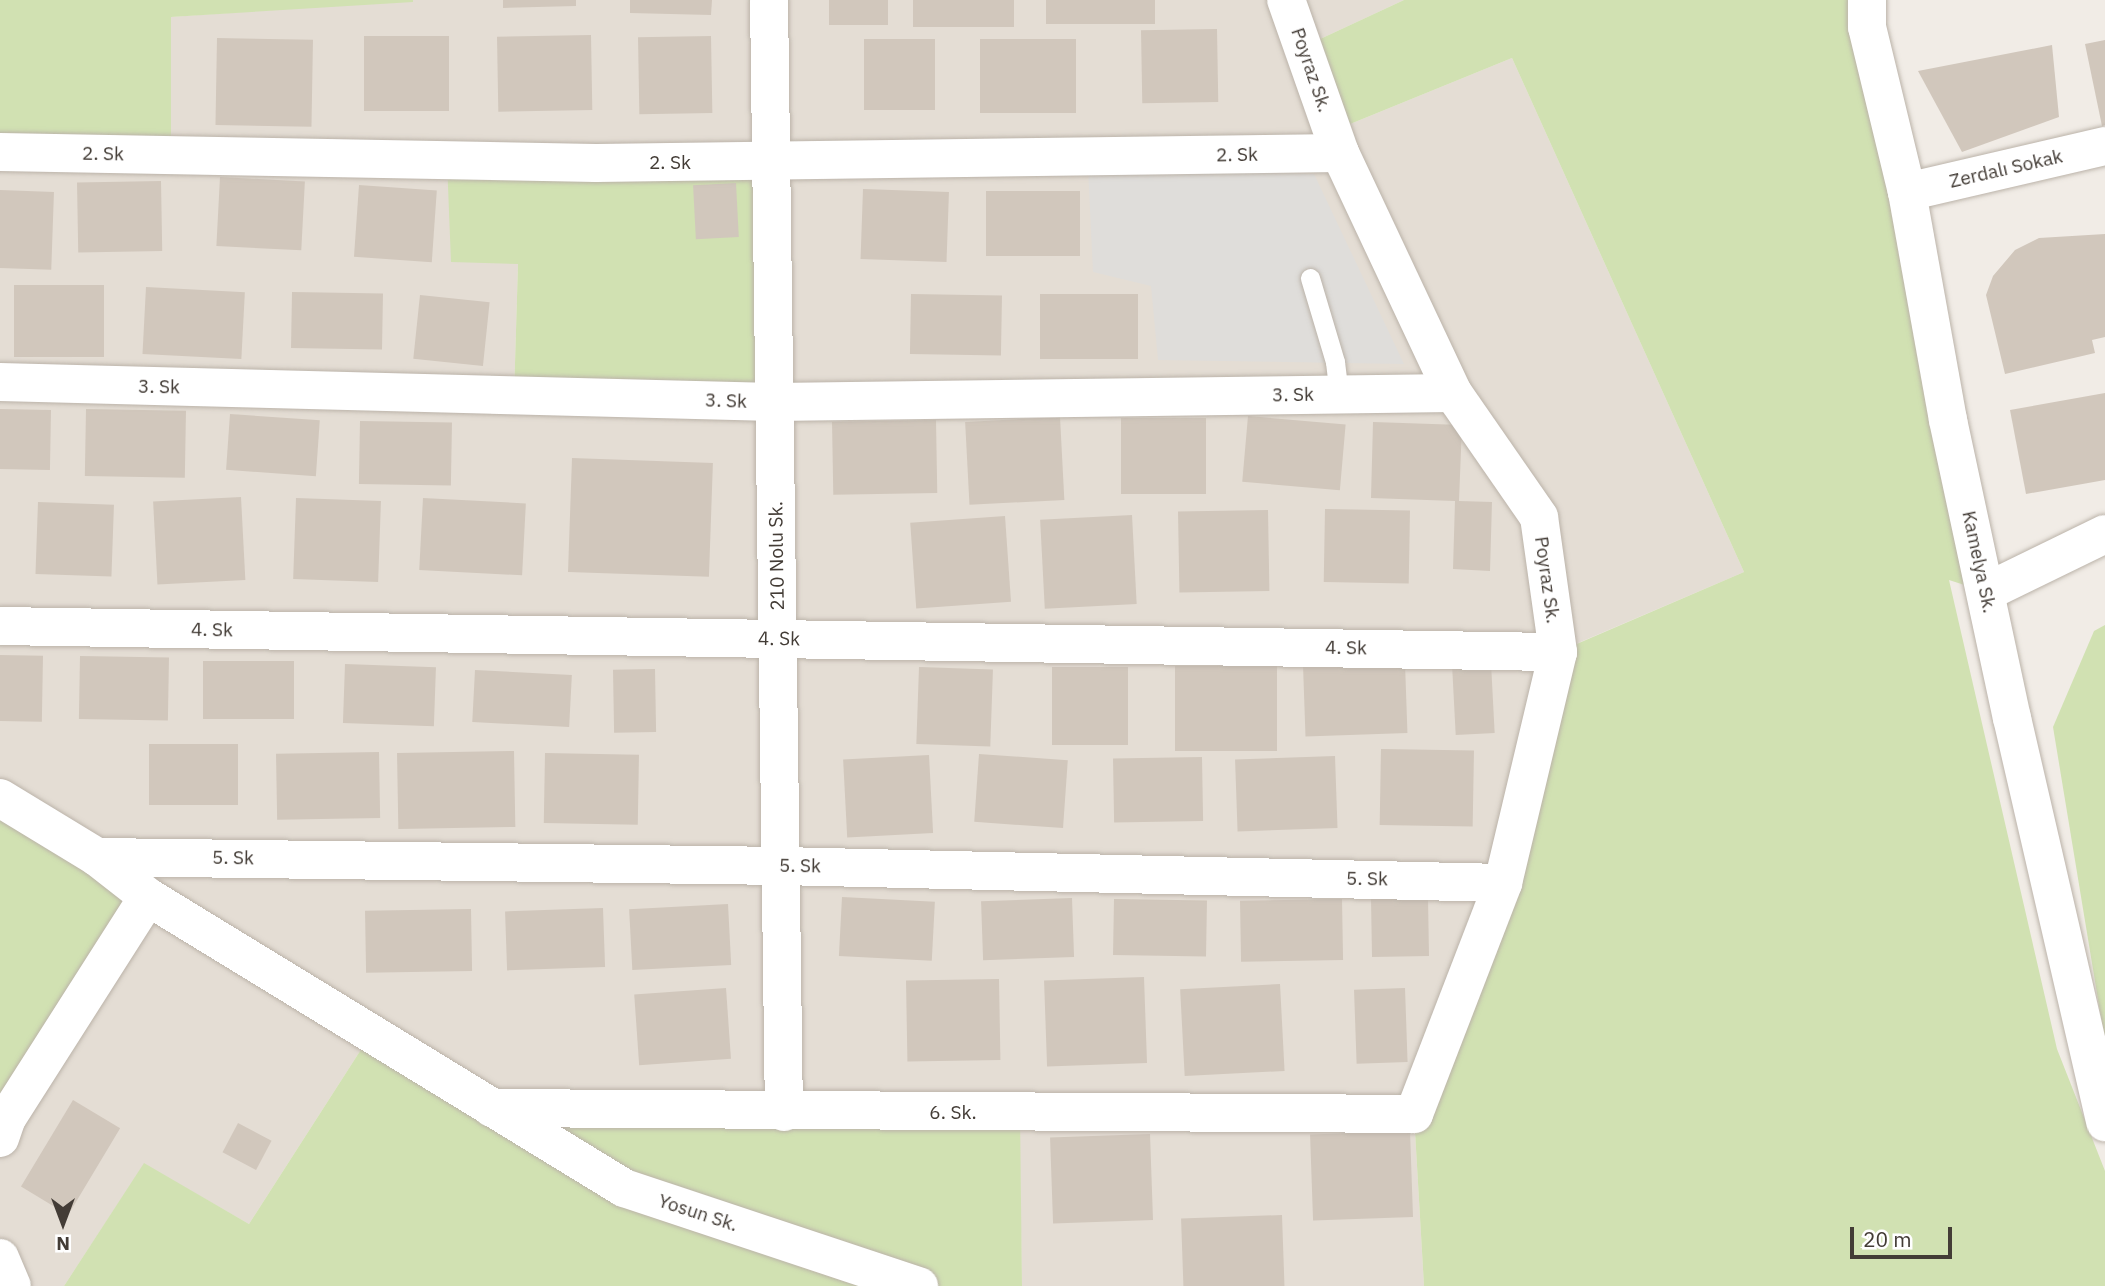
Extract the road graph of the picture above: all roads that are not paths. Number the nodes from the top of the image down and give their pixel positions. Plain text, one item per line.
1 (769, 0) edge
2 (1286, 0) edge
3 (1867, 0) edge
4 (2105, 146) edge
5 (0, 152) edge
6 (1340, 153) junction
7 (771, 162) junction
8 (1907, 192) junction
9 (1310, 278) dead end
10 (0, 383) edge
11 (1453, 393) junction
12 (1339, 394) junction
13 (774, 402) junction
14 (2105, 534) edge
15 (1986, 592) junction
16 (0, 626) edge
17 (778, 639) junction
18 (1558, 652) junction
19 (0, 798) edge
20 (97, 857) junction
21 (781, 866) junction
22 (1503, 883) junction
23 (148, 897) junction
24 (492, 1108) junction
25 (784, 1112) junction
26 (1414, 1114) joint
27 (2105, 1122) edge
28 (0, 1138) edge
29 (0, 1258) edge
30 (12, 1286) edge
31 (919, 1286) edge

1 - 7 street, 210 Nolu Sk.
2 - 6 street, Poyraz Sk.
3 - 8 street, Kamelya Sk.
4 - 8 street, Zerdalı Sokak
5 - 7 street, 2. Sk
6 - 7 street, 2. Sk
6 - 11 street, Poyraz Sk.
7 - 13 street, 210 Nolu Sk.
8 - 15 street, Kamelya Sk.
9 - 12 lane
10 - 13 street, 3. Sk
11 - 12 street, 3. Sk
11 - 18 street, Poyraz Sk.
12 - 13 street, 3. Sk
13 - 17 street, 210 Nolu Sk.
14 - 15 street
15 - 27 street, Kamelya Sk.
16 - 17 street, 4. Sk
17 - 18 street, 4. Sk
17 - 21 street, 210 Nolu Sk.
18 - 22 street, Poyraz Sk.
19 - 20 street, Yosun Sk.
20 - 21 street, 5. Sk
20 - 23 street, Yosun Sk.
21 - 22 street, 5. Sk
21 - 25 street, 210 Nolu Sk.
22 - 26 street, Poyraz Sk.
23 - 24 street, Yosun Sk.
23 - 28 street
24 - 25 street, 6. Sk.
24 - 31 street, Yosun Sk.
25 - 26 street, 6. Sk.
29 - 30 street

